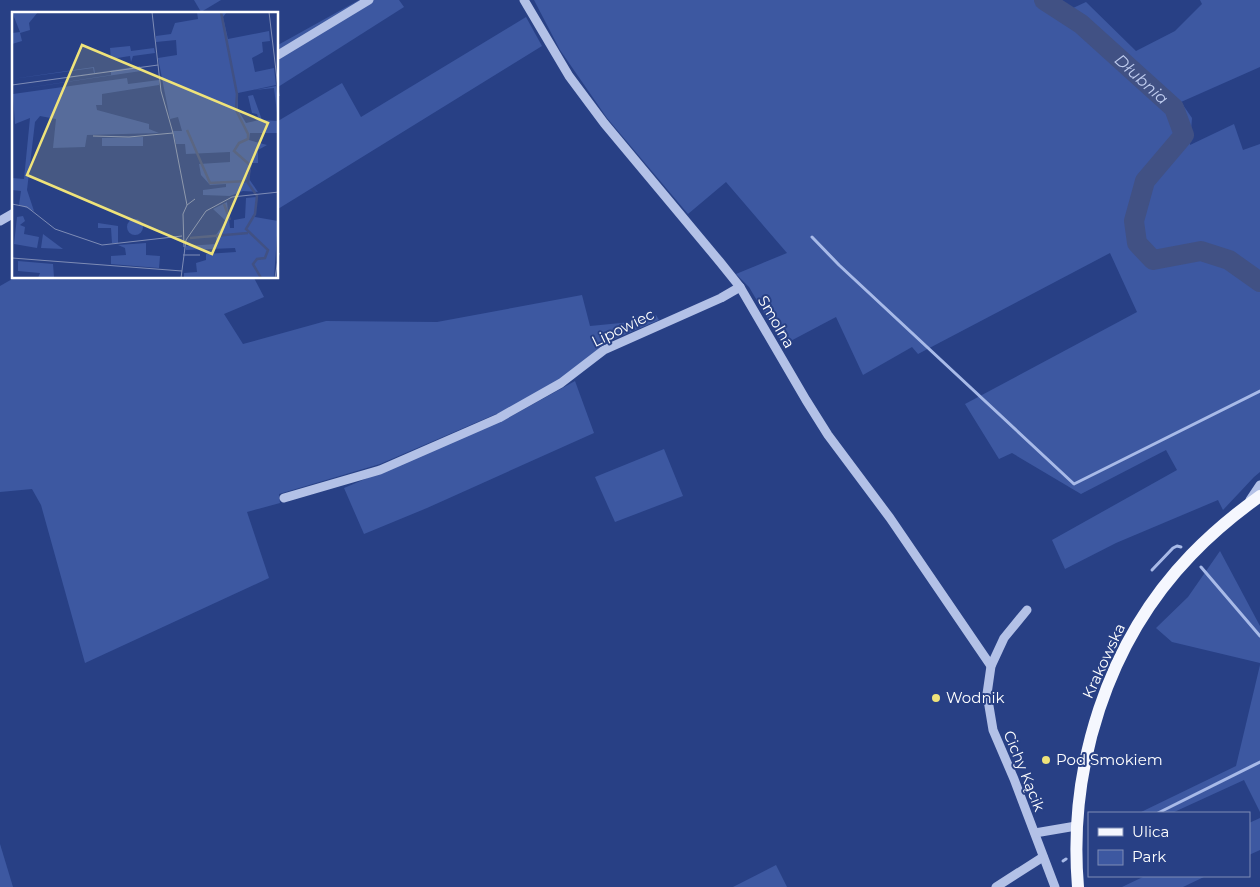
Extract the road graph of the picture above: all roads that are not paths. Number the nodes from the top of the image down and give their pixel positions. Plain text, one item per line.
1 (369, 0) edge
2 (524, 0) edge
3 (279, 54) edge
4 (12, 214) edge
5 (0, 221) edge
6 (740, 287) junction
7 (1260, 485) edge
8 (1260, 496) edge
9 (284, 498) dead end
10 (1246, 506) junction
11 (1027, 610) dead end
12 (992, 666) junction
13 (1076, 826) junction
14 (1035, 833) junction
15 (1043, 857) junction
16 (996, 887) edge
17 (1055, 887) edge
18 (1078, 887) edge

1 - 3 street
2 - 6 street, Smolna
4 - 5 street
6 - 9 street, Lipowiec
6 - 12 street, Smolna
7 - 10 street
8 - 10 main road, Krakowska
10 - 13 main road, Krakowska
11 - 12 street, Cichy Kącik
12 - 14 street, Cichy Kącik
13 - 14 street, Cichy Kącik
13 - 18 main road, Krakowska
14 - 15 street, Cichy Kącik
15 - 16 street
15 - 17 street, Cichy Kącik

